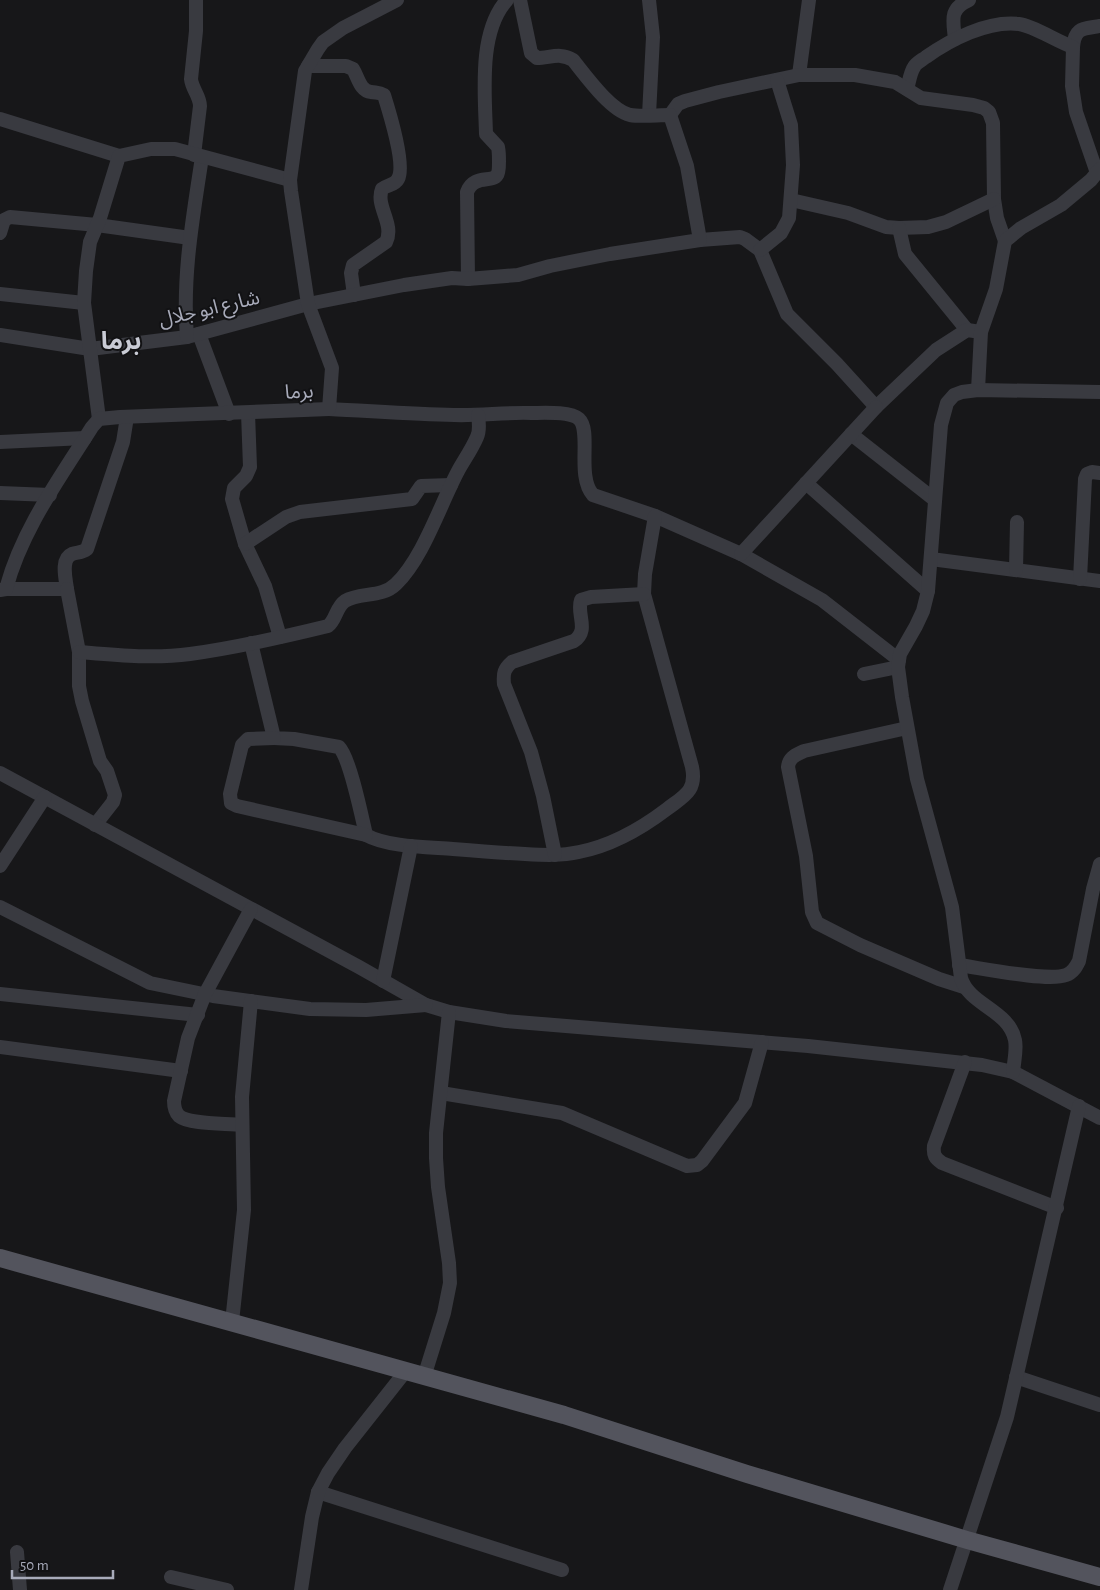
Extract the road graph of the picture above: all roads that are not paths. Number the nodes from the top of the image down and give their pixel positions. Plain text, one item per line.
1 (196, 0) edge
2 (397, 0) edge
3 (507, 0) edge
4 (520, 0) edge
5 (649, 0) edge
6 (809, 0) edge
7 (969, 0) edge
8 (1100, 26) edge
9 (955, 39) junction
10 (1073, 47) junction
11 (308, 66) junction
12 (799, 75) junction
13 (777, 80) junction
14 (907, 89) junction
15 (670, 114) junction
16 (649, 115) junction
17 (0, 119) edge
18 (119, 156) junction
19 (198, 156) junction
20 (1099, 171) edge
21 (290, 180) junction
22 (994, 199) junction
23 (791, 200) junction
24 (97, 225) junction
25 (899, 228) junction
26 (0, 233) edge
27 (190, 238) junction
28 (700, 240) junction
29 (1005, 241) junction
30 (760, 250) junction
31 (468, 279) junction
32 (0, 294) edge
33 (354, 295) junction
34 (84, 303) junction
35 (308, 304) junction
36 (974, 331) junction
37 (0, 335) edge
38 (193, 336) junction
39 (90, 349) junction
40 (978, 390) junction
41 (1100, 392) edge
42 (876, 407) junction
43 (329, 409) junction
44 (248, 413) junction
45 (229, 414) junction
46 (478, 415) junction
47 (127, 417) junction
48 (99, 419) junction
49 (851, 434) junction
50 (85, 438) junction
51 (0, 442) edge
52 (1100, 473) edge
53 (806, 484) junction
54 (451, 486) junction
55 (0, 493) edge
56 (50, 494) junction
57 (935, 500) junction
58 (655, 516) junction
59 (1017, 522) dead end
60 (245, 544) junction
61 (741, 554) junction
62 (931, 559) junction
63 (1016, 570) junction
64 (1080, 579) junction
65 (1100, 581) edge
66 (67, 589) junction
67 (3, 590) edge
68 (928, 591) junction
69 (644, 594) junction
70 (280, 637) junction
71 (251, 643) junction
72 (79, 652) junction
73 (899, 663) junction
74 (864, 674) dead end
75 (907, 728) junction
76 (274, 738) junction
77 (0, 773) edge
78 (45, 797) junction
79 (95, 825) junction
80 (366, 836) junction
81 (411, 846) junction
82 (555, 855) junction
83 (1100, 864) edge
84 (0, 866) edge
85 (0, 907) edge
86 (251, 909) junction
87 (959, 965) junction
88 (383, 981) junction
89 (964, 987) junction
90 (0, 994) edge
91 (205, 994) junction
92 (251, 1001) junction
93 (426, 1005) junction
94 (449, 1012) junction
95 (198, 1015) junction
96 (762, 1042) junction
97 (0, 1047) edge
98 (965, 1062) junction
99 (181, 1071) junction
100 (1013, 1072) junction
101 (441, 1092) junction
102 (1079, 1106) junction
103 (1100, 1118) edge
104 (242, 1124) junction
105 (1057, 1208) junction
106 (0, 1258) edge
107 (232, 1322) junction
108 (405, 1372) junction
109 (424, 1377) junction
110 (1016, 1377) junction
111 (1100, 1405) edge
112 (318, 1492) junction
113 (967, 1540) junction
114 (17, 1552) dead end
115 (562, 1570) dead end
116 (171, 1577) dead end
117 (1100, 1577) edge
118 (20, 1590) edge
119 (227, 1590) edge
120 (301, 1590) edge
121 (950, 1590) edge

1 - 19 street
2 - 11 street, برما
3 - 31 street
4 - 16 street
5 - 16 street
6 - 12 street
7 - 9 street
8 - 10 street
9 - 10 street
9 - 14 street
10 - 20 street
11 - 21 street, برما
11 - 33 street
12 - 13 street
12 - 14 street
13 - 15 street
13 - 23 street
14 - 22 street
15 - 16 street
15 - 28 street
17 - 18 street
18 - 19 street
18 - 24 street
19 - 21 street
19 - 27 street
20 - 29 street
21 - 35 street, برما
22 - 25 street
22 - 29 street
23 - 25 street
23 - 30 street
24 - 26 street
24 - 27 street
24 - 34 street
25 - 36 street
27 - 38 street
28 - 30 street, شارع ابو جلال
28 - 31 street, شارع ابو جلال
29 - 36 street
30 - 42 street
31 - 33 street, شارع ابو جلال
32 - 34 street
33 - 35 street, شارع ابو جلال
34 - 39 street
35 - 38 street, شارع ابو جلال
35 - 43 street, برما
36 - 40 street
36 - 42 street
37 - 39 street, شارع ابو جلال
38 - 39 street, شارع ابو جلال
38 - 45 street
39 - 48 street
40 - 41 street
40 - 57 street
42 - 49 street
43 - 44 street, برما
43 - 46 street
44 - 45 street, برما
44 - 60 street
45 - 47 street, برما
46 - 54 street
46 - 58 street
47 - 48 street, برما
47 - 66 street
48 - 50 street
49 - 53 street
49 - 57 street
50 - 51 street
50 - 56 street
52 - 64 street
53 - 61 street
53 - 68 street
54 - 60 street
54 - 70 street
55 - 56 street
56 - 67 street
57 - 62 street
58 - 61 street
58 - 69 street
59 - 63 street
60 - 70 street
61 - 73 street
62 - 63 street
62 - 68 street
63 - 64 street
64 - 65 street
66 - 67 street
66 - 72 street
68 - 73 street
69 - 82 street
69 - 82 street
70 - 71 street
71 - 72 street
71 - 76 street
72 - 79 street
73 - 74 street
73 - 75 street
75 - 87 street
75 - 89 street
76 - 80 street
76 - 80 street
77 - 78 street
78 - 79 street
78 - 84 street
79 - 86 street
80 - 81 street
81 - 82 street
81 - 88 street
83 - 87 street
85 - 91 street
86 - 88 street
86 - 91 street
87 - 89 street
88 - 93 street
89 - 100 street
90 - 95 street
91 - 92 street
91 - 95 street
92 - 93 street
92 - 104 street
93 - 94 street
94 - 96 street
94 - 101 street
95 - 99 street
96 - 98 street
96 - 101 street
97 - 99 street
98 - 100 street
98 - 105 street
99 - 104 street
100 - 102 street
101 - 109 street
102 - 103 street
102 - 105 street
104 - 107 street
105 - 110 street
106 - 107 main road
107 - 108 main road
108 - 109 main road
108 - 112 street
109 - 113 main road
110 - 111 street
110 - 113 street
112 - 115 street
112 - 120 street
113 - 117 main road
113 - 121 street
114 - 118 street
116 - 119 street

